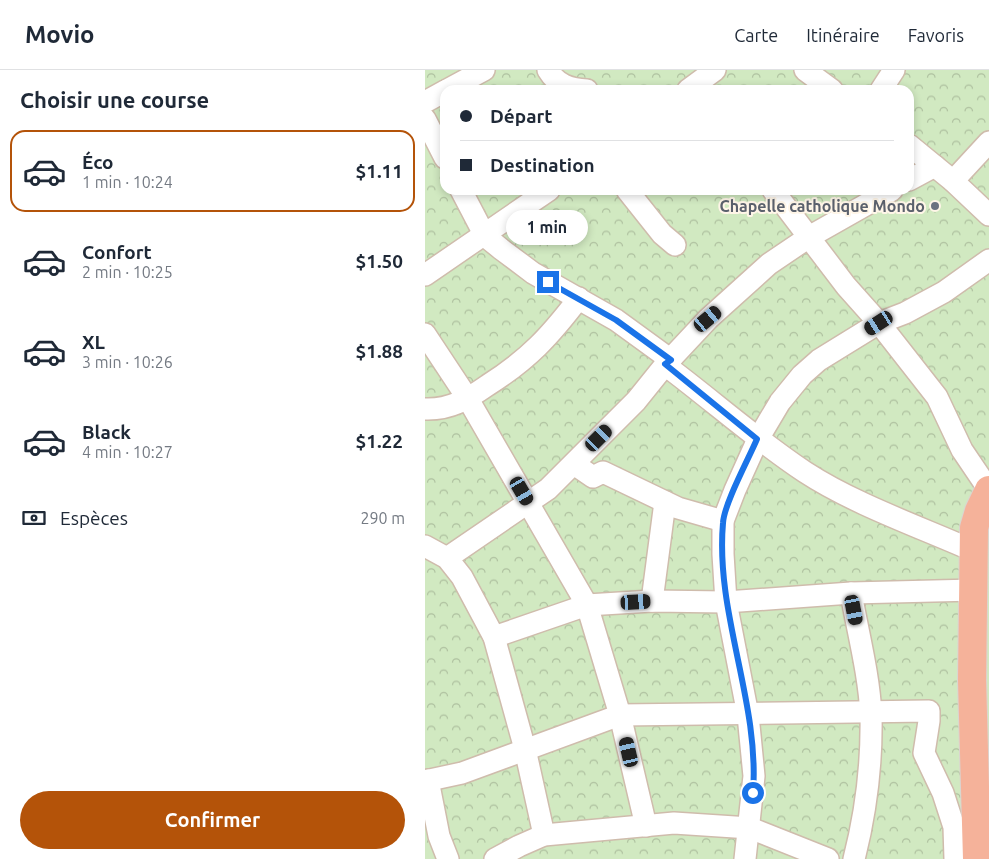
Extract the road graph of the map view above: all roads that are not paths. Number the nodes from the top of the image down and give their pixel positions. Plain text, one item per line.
1 (484, 70) edge
2 (548, 70) edge
3 (715, 70) edge
4 (805, 70) edge
5 (894, 70) edge
6 (457, 85) edge
7 (563, 85) edge
8 (697, 85) edge
9 (825, 85) edge
10 (884, 85) edge
11 (440, 94) edge
12 (425, 102) edge
13 (425, 119) edge
14 (989, 142) edge
15 (440, 148) edge
16 (914, 149) edge
17 (935, 166) junction
18 (914, 177) edge
19 (953, 180) junction
20 (464, 195) edge
21 (542, 195) edge
22 (631, 195) edge
23 (777, 195) edge
24 (883, 195) edge
25 (989, 215) edge
26 (485, 236) junction
27 (809, 238) junction
28 (675, 245) dead end
29 (989, 260) edge
30 (427, 270) edge
31 (579, 298) junction
32 (879, 323) junction
33 (425, 334) edge
34 (668, 362) junction
35 (468, 399) junction
36 (425, 409) edge
37 (757, 439) junction
38 (574, 464) junction
39 (989, 490) edge
40 (665, 502) junction
41 (529, 503) junction
42 (723, 521) junction
43 (425, 546) edge
44 (974, 550) junction
45 (447, 558) junction
46 (975, 590) junction
47 (851, 593) junction
48 (652, 601) junction
49 (727, 602) junction
50 (587, 605) junction
51 (494, 637) junction
52 (871, 713) junction
53 (620, 715) junction
54 (748, 715) junction
55 (525, 749) junction
56 (426, 780) edge
57 (645, 826) junction
58 (750, 828) junction
59 (544, 835) junction
60 (448, 859) edge
61 (495, 859) edge
62 (745, 859) edge
63 (828, 859) edge
64 (853, 859) edge
65 (955, 859) edge
66 (977, 859) edge

1 - 6 street
2 - 7 street
3 - 8 street
4 - 9 street
5 - 10 street
11 - 12 street
13 - 15 street
14 - 19 street
16 - 17 street
17 - 18 street
17 - 19 street
19 - 25 street
20 - 26 street
21 - 26 street
22 - 28 street
23 - 27 street
24 - 27 street
26 - 30 street
26 - 31 street
27 - 32 street
27 - 34 street
29 - 32 street
31 - 34 street
31 - 35 street
32 - 37 street
32 - 39 street
33 - 35 street
34 - 37 street
34 - 38 street
35 - 36 street
35 - 41 street
37 - 42 street
37 - 44 street
38 - 40 street
38 - 41 street
39 - 44 highway
40 - 42 street
40 - 48 street
41 - 45 street
41 - 50 street
42 - 49 street
43 - 45 street
44 - 46 highway
45 - 51 street
46 - 47 street
46 - 66 highway
47 - 49 street
47 - 52 street
48 - 49 street
48 - 50 street
49 - 54 street
50 - 51 street
50 - 53 street
51 - 55 street
52 - 54 street
52 - 64 street
52 - 65 street
53 - 54 street
53 - 55 street
53 - 57 street
54 - 58 street
55 - 56 street
55 - 59 street
56 - 60 street
57 - 58 street
57 - 59 street
58 - 62 street
58 - 63 street
59 - 61 street

